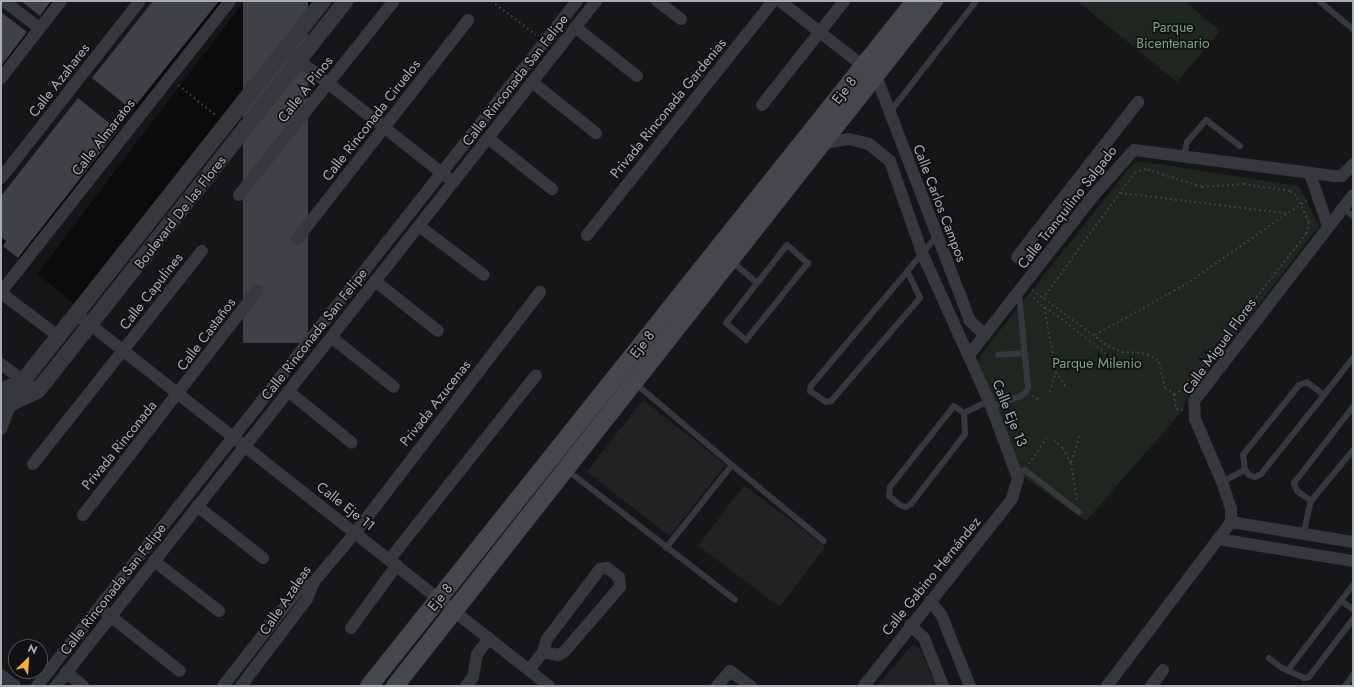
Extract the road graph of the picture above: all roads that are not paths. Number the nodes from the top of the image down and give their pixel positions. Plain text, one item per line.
1 (4, 1) edge
2 (61, 1) edge
3 (140, 1) edge
4 (230, 1) edge
5 (324, 1) edge
6 (346, 1) edge
7 (394, 1) edge
8 (577, 1) edge
9 (596, 1) edge
10 (657, 1) edge
11 (773, 1) edge
12 (780, 1) edge
13 (844, 1) edge
14 (915, 1) edge
15 (934, 1) edge
16 (976, 1) edge
17 (1319, 1) edge
18 (681, 19) dead end
19 (468, 20) dead end
20 (575, 27) junction
21 (39, 28) junction
22 (1353, 29) edge
23 (820, 32) junction
24 (286, 50) junction
25 (300, 61) junction
26 (870, 71) junction
27 (637, 76) dead end
28 (1, 78) edge
29 (532, 82) junction
30 (328, 83) junction
31 (1138, 102) dead end
32 (762, 105) dead end
33 (890, 112) junction
34 (384, 127) junction
35 (596, 133) dead end
36 (488, 138) junction
37 (817, 138) junction
38 (1240, 146) dead end
39 (1184, 155) junction
40 (1353, 164) edge
41 (442, 173) junction
42 (1310, 174) junction
43 (1, 178) edge
44 (453, 182) junction
45 (1077, 182) junction
46 (552, 189) dead end
47 (240, 195) dead end
48 (1094, 195) junction
49 (1353, 195) edge
50 (1343, 208) junction
51 (1353, 216) edge
52 (418, 226) junction
53 (1328, 226) junction
54 (587, 235) dead end
55 (936, 237) junction
56 (297, 239) dead end
57 (202, 250) dead end
58 (923, 254) junction
59 (1017, 257) dead end
60 (731, 261) junction
61 (908, 273) junction
62 (484, 275) dead end
63 (375, 281) junction
64 (758, 283) junction
65 (1022, 289) junction
66 (257, 291) dead end
67 (540, 292) dead end
68 (1, 293) edge
69 (76, 313) junction
70 (90, 325) junction
71 (438, 331) dead end
72 (985, 335) junction
73 (58, 336) junction
74 (331, 337) junction
75 (123, 351) junction
76 (1024, 353) junction
77 (969, 355) junction
78 (998, 355) dead end
79 (1353, 358) edge
80 (1, 364) edge
81 (536, 375) dead end
82 (23, 381) junction
83 (635, 383) junction
84 (394, 387) dead end
85 (3, 390) edge
86 (37, 391) junction
87 (288, 391) junction
88 (179, 394) junction
89 (1324, 395) junction
90 (990, 403) junction
91 (5, 407) edge
92 (1353, 407) edge
93 (964, 413) junction
94 (1, 429) edge
95 (233, 437) junction
96 (352, 443) dead end
97 (245, 446) junction
98 (1353, 450) edge
99 (33, 464) dead end
100 (732, 465) junction
101 (566, 470) junction
102 (1245, 470) junction
103 (1021, 471) junction
104 (1222, 482) junction
105 (1018, 484) joint
106 (1311, 501) junction
107 (197, 506) junction
108 (1079, 512) road end
109 (82, 515) dead end
110 (1231, 522) junction
111 (355, 533) junction
112 (1303, 535) junction
113 (1218, 539) junction
114 (824, 541) dead end
115 (1353, 542) edge
116 (666, 548) junction
117 (263, 558) dead end
118 (154, 561) junction
119 (1353, 561) edge
120 (393, 562) junction
121 (313, 583) junction
122 (1353, 585) edge
123 (439, 598) junction
124 (735, 600) dead end
125 (930, 601) junction
126 (1342, 601) junction
127 (99, 608) junction
128 (1353, 609) edge
129 (219, 611) dead end
130 (454, 611) junction
131 (110, 617) junction
132 (1353, 619) edge
133 (910, 625) junction
134 (351, 628) dead end
135 (489, 638) junction
136 (543, 652) junction
137 (1269, 658) dead end
138 (529, 670) junction
139 (1163, 670) dead end
140 (1288, 670) junction
141 (180, 671) dead end
142 (66, 672) junction
143 (1, 675) edge
144 (1353, 675) edge
145 (15, 686) edge
146 (37, 686) edge
147 (56, 686) edge
148 (83, 686) edge
149 (223, 686) edge
150 (242, 686) edge
151 (369, 686) edge
152 (395, 686) edge
153 (466, 686) edge
154 (549, 686) edge
155 (717, 686) edge
156 (751, 686) edge
157 (864, 686) edge
158 (943, 686) edge
159 (970, 686) edge
160 (1107, 686) edge
161 (1151, 686) edge
162 (1345, 686) edge

1 - 21 street
2 - 21 street
3 - 43 street, Calle Azahares
4 - 68 street, Calle Almaratos
5 - 24 street, Boulevard De las Flores
6 - 25 street, Boulevard De las Flores
7 - 30 street, Calle A Pinos
8 - 41 street, Calle Rinconada San Felipe
9 - 20 street, Calle Rinconada San Felipe
10 - 18 street
11 - 54 street, Privada Rinconada Gardenias
12 - 23 street
13 - 23 street
14 - 26 main road, Eje 8
15 - 26 main road, Eje 8
16 - 33 lane
17 - 22 lane
19 - 34 street, Calle Rinconada Ciruelos
20 - 27 street
20 - 29 street, Calle Rinconada San Felipe
21 - 28 street
23 - 26 street
23 - 32 street
24 - 25 street
24 - 69 street, Boulevard De las Flores
25 - 30 street
25 - 70 street, Boulevard De las Flores
26 - 33 street, Calle Carlos Campos
26 - 37 main road, Eje 8
29 - 35 street
29 - 36 street, Calle Rinconada San Felipe
30 - 34 street
30 - 47 street, Calle A Pinos
31 - 45 street
33 - 55 street, Calle Carlos Campos
34 - 41 street
34 - 56 street, Calle Rinconada Ciruelos
36 - 44 street, Calle Rinconada San Felipe
36 - 46 street
37 - 58 street
37 - 60 main road, Eje 8
37 - 123 main road, Eje 8
38 - 39 lane
39 - 42 street, Calle Tranquilino Salgado
39 - 48 street, Calle Tranquilino Salgado
40 - 42 street, Calle Tranquilino Salgado
41 - 44 street
41 - 95 street, Calle Rinconada San Felipe
42 - 53 street
44 - 52 street, Calle Rinconada San Felipe
45 - 48 street
45 - 59 street
48 - 65 street, Calle Tranquilino Salgado
49 - 50 street, Calle Miguel Flores
50 - 51 lane
50 - 53 street, Calle Miguel Flores
52 - 62 street
52 - 63 street, Calle Rinconada San Felipe
53 - 104 street, Calle Miguel Flores
55 - 58 lane
55 - 72 street, Calle Carlos Campos
57 - 75 street, Calle Capulines
58 - 61 lane
58 - 77 street
60 - 64 lane
60 - 83 main road, Eje 8
61 - 61 lane
63 - 71 street
63 - 74 street, Calle Rinconada San Felipe
64 - 64 lane
65 - 72 street, Calle Tranquilino Salgado
65 - 76 lane
66 - 88 street, Calle Castaños
67 - 111 street, Privada Azucenas
68 - 73 street
69 - 70 street, Calle Eje 11
69 - 73 street, Boulevard De las Flores
70 - 75 street, Calle Eje 11
70 - 86 street, Boulevard De las Flores
72 - 77 street, Calle Tranquilino Salgado
73 - 82 street, Boulevard De las Flores
74 - 84 street
74 - 87 street, Calle Rinconada San Felipe
75 - 88 street, Calle Eje 11
75 - 99 street
76 - 78 lane
76 - 90 lane
77 - 90 street, Calle Eje 13
79 - 89 lane
80 - 82 street
81 - 120 street
82 - 85 street, Boulevard De las Flores
82 - 86 street
83 - 100 lane
83 - 101 main road, Eje 8
85 - 91 street
86 - 91 street, Boulevard De las Flores
87 - 96 street
87 - 97 street, Calle Rinconada San Felipe
88 - 95 street, Calle Eje 11
88 - 109 street, Privada Rinconada
89 - 102 lane
89 - 102 lane
90 - 93 lane
90 - 103 street, Calle Eje 13
91 - 94 street
92 - 106 lane
93 - 93 lane
95 - 97 street, Calle Eje 11
95 - 127 street, Calle Rinconada San Felipe
97 - 107 street, Calle Rinconada San Felipe
97 - 111 street, Calle Eje 11
98 - 106 lane
100 - 114 lane
100 - 116 lane
101 - 116 lane
101 - 130 main road, Eje 8
102 - 104 lane
103 - 105 street, Calle Eje 13
103 - 108 lane
104 - 110 street, Calle Miguel Flores
105 - 125 street, Calle Gabino Hernández
106 - 112 lane
107 - 117 street
107 - 118 street, Calle Rinconada San Felipe
110 - 112 street
110 - 113 street
111 - 120 street, Calle Eje 11
111 - 121 street, Calle Azaleas
112 - 115 street
113 - 119 street
113 - 160 street
116 - 124 lane
118 - 129 street
118 - 131 street, Calle Rinconada San Felipe
120 - 123 street, Calle Eje 11
120 - 134 street
121 - 149 street
121 - 150 street, Calle Azaleas
122 - 126 lane
123 - 130 street, Calle Eje 11
123 - 151 main road, Eje 8
125 - 133 street, Calle Gabino Hernández
125 - 159 street
126 - 128 lane
126 - 140 lane
127 - 131 street
127 - 146 street, Calle Rinconada San Felipe
130 - 135 street, Calle Eje 11
130 - 152 main road, Eje 8
131 - 141 street
131 - 142 street, Calle Rinconada San Felipe
132 - 140 lane
133 - 157 street, Calle Gabino Hernández
133 - 158 street
135 - 138 street, Calle Eje 11
135 - 153 street
136 - 136 street
136 - 138 street
137 - 140 lane
138 - 154 street, Calle Eje 11
139 - 161 street
142 - 147 street, Calle Rinconada San Felipe
142 - 148 street
143 - 145 street
144 - 162 lane
155 - 156 street

